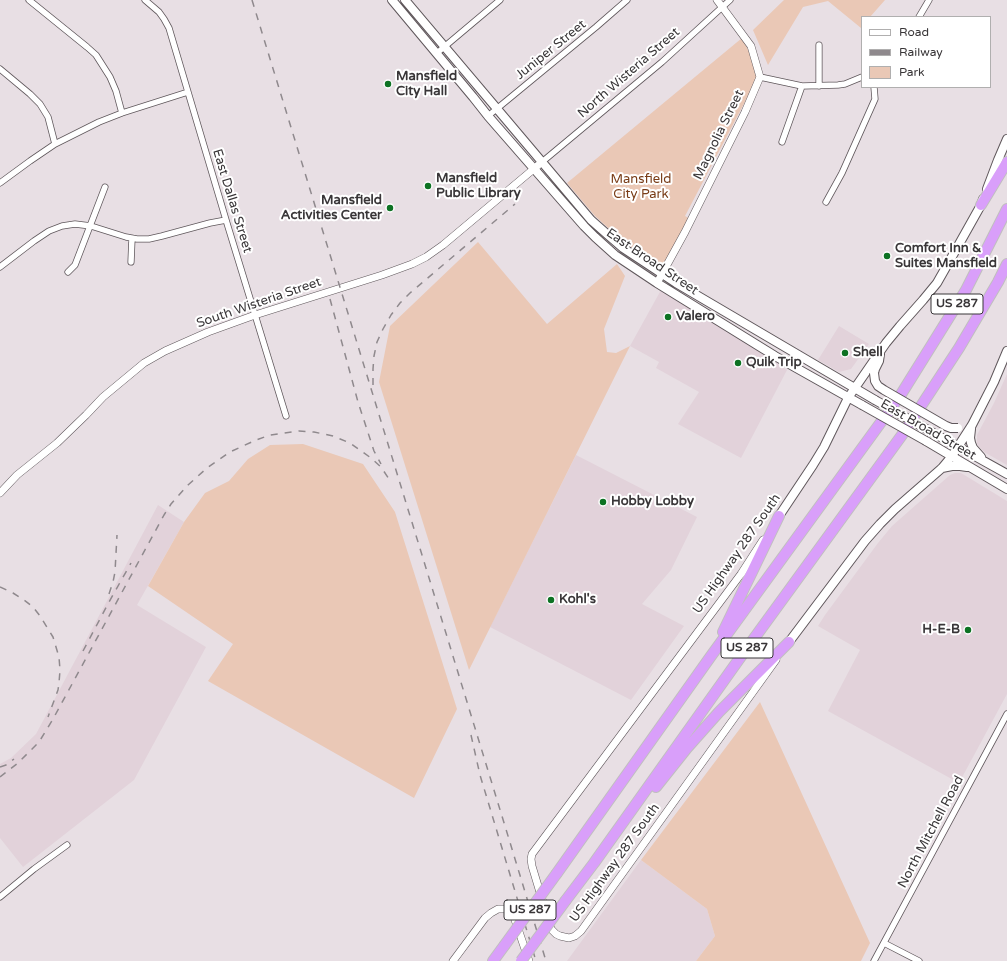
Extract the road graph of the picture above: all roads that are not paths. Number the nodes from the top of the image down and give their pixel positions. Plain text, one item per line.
1 (29, 0) edge
2 (145, 0) edge
3 (405, 0) edge
4 (500, 0) edge
5 (627, 0) edge
6 (717, 0) edge
7 (730, 0) edge
8 (929, 0) edge
9 (395, 1) edge
10 (722, 6) junction
11 (920, 16) edge
12 (819, 45) dead end
13 (444, 47) junction
14 (437, 53) junction
15 (0, 70) edge
16 (760, 77) junction
17 (861, 77) edge
18 (802, 86) junction
19 (819, 86) junction
20 (874, 88) edge
21 (188, 92) junction
22 (496, 109) junction
23 (122, 113) junction
24 (488, 116) junction
25 (1007, 139) edge
26 (782, 142) dead end
27 (55, 144) junction
28 (542, 162) junction
29 (1007, 162) edge
30 (534, 168) junction
31 (0, 183) edge
32 (105, 187) dead end
33 (826, 202) dead end
34 (981, 205) junction
35 (1007, 209) edge
36 (226, 220) junction
37 (591, 220) junction
38 (91, 226) junction
39 (584, 226) junction
40 (132, 238) junction
41 (623, 248) junction
42 (615, 255) junction
43 (131, 262) dead end
44 (1007, 264) edge
45 (0, 267) edge
46 (68, 272) dead end
47 (662, 274) junction
48 (657, 283) junction
49 (705, 301) junction
50 (700, 309) junction
51 (255, 315) junction
52 (781, 345) junction
53 (881, 350) junction
54 (1007, 351) edge
55 (775, 356) junction
56 (823, 384) junction
57 (854, 388) junction
58 (848, 398) junction
59 (840, 414) junction
60 (286, 416) dead end
61 (972, 425) junction
62 (958, 447) junction
63 (952, 456) junction
64 (984, 461) junction
65 (942, 468) junction
66 (971, 468) junction
67 (1007, 474) edge
68 (1007, 489) edge
69 (0, 493) edge
70 (779, 516) junction
71 (790, 642) junction
72 (711, 656) junction
73 (1007, 714) edge
74 (67, 845) dead end
75 (594, 862) junction
76 (0, 897) edge
77 (884, 943) junction
78 (453, 961) edge
79 (493, 961) edge
80 (521, 961) edge
81 (529, 961) edge
82 (874, 961) edge
83 (919, 961) edge

1 - 23 street
2 - 21 street, East Dallas Street
3 - 13 main road, East Broad Street
4 - 13 street
5 - 22 street, Juniper Street
6 - 10 street
7 - 10 street, North Wisteria Street
8 - 11 street
9 - 14 main road, East Broad Street
10 - 16 street
10 - 28 street, North Wisteria Street
12 - 19 street
13 - 14 street
13 - 22 main road, East Broad Street
14 - 24 main road, East Broad Street
15 - 27 street
16 - 18 street
16 - 47 street, Magnolia Street
17 - 19 street
18 - 19 street
18 - 26 street
20 - 33 street
21 - 23 street
21 - 36 street, East Dallas Street
22 - 24 street, Juniper Street
22 - 28 main road, East Broad Street
23 - 27 street
24 - 30 main road, East Broad Street
25 - 34 main road, US Highway 287 South
27 - 31 street
28 - 30 street, South Wisteria Street
28 - 37 main road, East Broad Street
29 - 34 highway
30 - 39 main road, East Broad Street
30 - 51 street, South Wisteria Street
32 - 38 street
34 - 53 main road, US Highway 287 South
35 - 72 highway, US 287
36 - 40 street
36 - 51 street, East Dallas Street
37 - 39 main road
37 - 41 main road, East Broad Street
38 - 40 street
38 - 45 street
38 - 46 street
39 - 42 main road, East Broad Street
40 - 43 street
41 - 42 main road
41 - 47 main road, East Broad Street
42 - 48 main road, East Broad Street
44 - 75 highway, US 287
47 - 48 street, Magnolia Street
47 - 49 main road, East Broad Street
48 - 50 main road, East Broad Street
49 - 50 main road
49 - 52 main road, East Broad Street
50 - 55 main road, East Broad Street
51 - 60 street, East Dallas Street
51 - 69 street, South Wisteria Street
52 - 55 main road
52 - 57 main road, East Broad Street
53 - 57 main road, US Highway 287 South
53 - 61 main road, bridge
54 - 61 main road, US Highway 287 South
55 - 56 main road, East Broad Street
56 - 58 main road, East Broad Street
56 - 59 main road
57 - 58 main road, US Highway 287 South
57 - 62 main road, East Broad Street, bridge
58 - 59 main road, US Highway 287 South
58 - 63 main road, East Broad Street, bridge
59 - 70 main road, US Highway 287 South
61 - 62 main road, US Highway 287 South
61 - 64 main road
62 - 63 main road, US Highway 287 South
62 - 64 main road, East Broad Street
63 - 65 main road, US Highway 287 South
63 - 66 main road, East Broad Street
64 - 67 main road, East Broad Street
65 - 66 main road
65 - 71 main road, US Highway 287 South
66 - 68 main road, East Broad Street
70 - 71 street, US Highway 287 South
70 - 72 highway
71 - 75 highway
72 - 79 highway, US 287, bridge
73 - 77 street, North Mitchell Road
74 - 76 street
75 - 80 highway, US 287, bridge
77 - 82 street, North Mitchell Road
77 - 83 street
78 - 81 street

